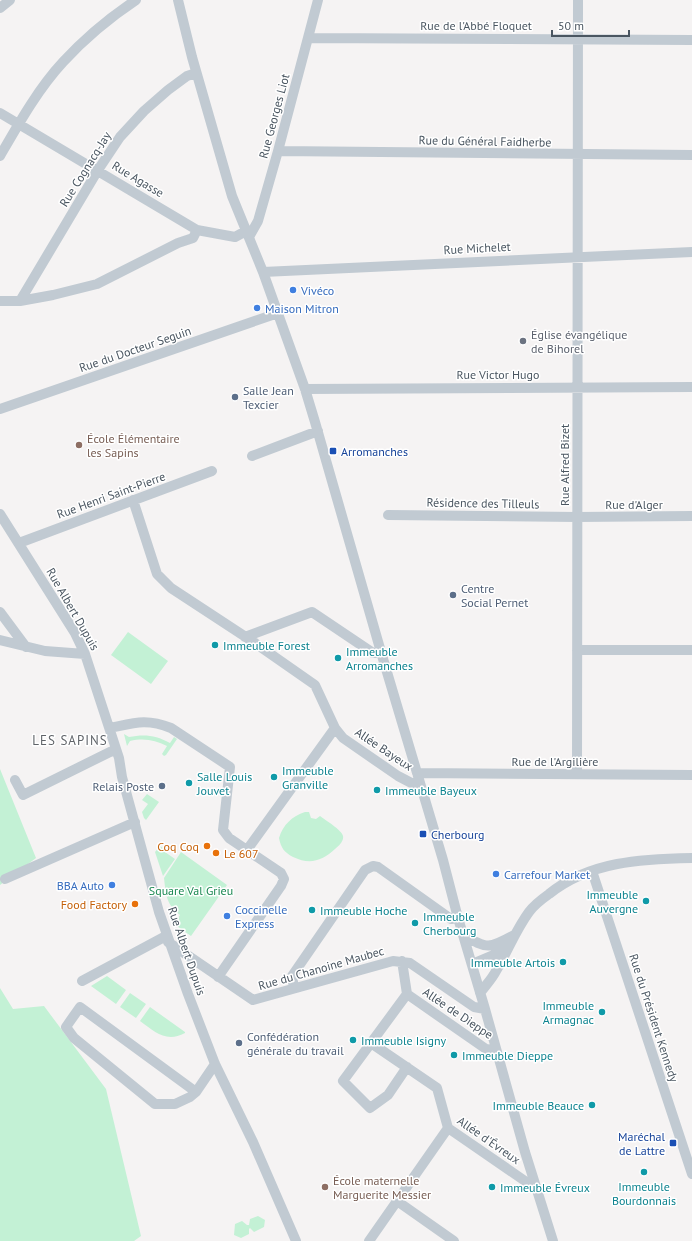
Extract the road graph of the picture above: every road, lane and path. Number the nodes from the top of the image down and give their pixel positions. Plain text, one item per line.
1 (10, 0) edge
2 (136, 0) edge
3 (178, 0) edge
4 (318, 0) edge
5 (578, 0) edge
6 (0, 8) edge
7 (308, 38) junction
8 (577, 39) junction
9 (692, 40) edge
10 (196, 73) junction
11 (0, 113) edge
12 (18, 124) junction
13 (278, 151) junction
14 (577, 155) junction
15 (692, 155) edge
16 (0, 156) edge
17 (98, 170) junction
18 (197, 230) junction
19 (248, 234) junction
20 (692, 252) edge
21 (578, 256) junction
22 (263, 272) junction
23 (0, 301) edge
24 (20, 301) junction
25 (278, 313) junction
26 (577, 387) junction
27 (692, 387) edge
28 (305, 389) junction
29 (0, 409) edge
30 (318, 431) junction
31 (252, 456) dead end
32 (212, 471) dead end
33 (133, 500) junction
34 (0, 514) edge
35 (388, 515) dead end
36 (692, 516) edge
37 (577, 517) junction
38 (19, 542) junction
39 (0, 612) edge
40 (245, 637) junction
41 (0, 640) edge
42 (26, 647) junction
43 (577, 650) junction
44 (692, 650) edge
45 (381, 652) junction
46 (85, 654) junction
47 (110, 728) junction
48 (335, 728) junction
49 (116, 749) junction
50 (417, 774) junction
51 (576, 774) junction
52 (692, 775) edge
53 (15, 780) dead end
54 (421, 788) junction
55 (135, 822) junction
56 (247, 850) junction
57 (692, 858) edge
58 (592, 871) junction
59 (5, 879) dead end
60 (458, 918) junction
61 (463, 935) junction
62 (514, 935) junction
63 (167, 939) junction
64 (402, 961) junction
65 (472, 964) junction
66 (218, 977) junction
67 (82, 981) dead end
68 (294, 988) junction
69 (480, 993) junction
70 (407, 994) junction
71 (485, 1009) junction
72 (371, 1043) junction
73 (496, 1051) junction
74 (215, 1064) junction
75 (407, 1067) junction
76 (196, 1092) junction
77 (448, 1128) junction
78 (692, 1174) edge
79 (536, 1186) junction
80 (397, 1201) junction
81 (296, 1241) edge
82 (369, 1241) edge
83 (454, 1241) edge
84 (553, 1241) edge

1 - 6 street
2 - 12 street
3 - 10 street
4 - 7 street, Rue Georges Liot
5 - 8 street, Rue Alfred Bizet
7 - 8 street, Rue de l'Abbé Floquet
7 - 13 street, Rue Georges Liot
8 - 9 street, Rue de l'Abbé Floquet
8 - 14 street, Rue Alfred Bizet
10 - 17 street, Rue Cognacq-Jay
10 - 19 street
11 - 12 street, Rue Agasse
12 - 16 street
12 - 17 street, Rue Agasse
13 - 14 street, Rue du Général Faidherbe
13 - 19 street, Rue Georges Liot
14 - 15 street, Rue du Général Faidherbe
14 - 21 street, Rue Alfred Bizet
17 - 18 street, Rue Agasse
17 - 24 street, Rue Cognacq-Jay
18 - 19 street, Rue Agasse
18 - 24 street
19 - 22 street
20 - 21 street, Rue Michelet
21 - 22 street, Rue Michelet
21 - 26 street, Rue Alfred Bizet
22 - 25 street
23 - 24 street
25 - 28 street
25 - 29 street, Rue du Docteur Seguin
26 - 27 street, Rue Victor Hugo
26 - 28 street, Rue Victor Hugo
26 - 37 street, Rue Alfred Bizet
28 - 30 street
30 - 31 street
30 - 45 street
32 - 33 street, Rue Henri Saint-Pierre
33 - 38 street, Rue Henri Saint-Pierre
33 - 40 street, Allée Bayeux
34 - 38 street, Rue Albert Dupuis
35 - 37 street, Résidence des Tilleuls
36 - 37 street, Rue d'Alger
37 - 43 street, Rue Alfred Bizet
38 - 46 street, Rue Albert Dupuis
39 - 42 street
40 - 45 street
40 - 48 street, Allée Bayeux
41 - 42 street
42 - 46 street
43 - 44 street
43 - 51 street, Rue Alfred Bizet
45 - 50 street
46 - 47 street, Rue Albert Dupuis
47 - 49 street, Rue Albert Dupuis
47 - 56 street
48 - 54 street, Allée Bayeux
48 - 56 street
49 - 53 street
49 - 55 street, Rue Albert Dupuis
50 - 51 street, Rue de l'Argilière
50 - 54 street
51 - 52 street, Rue de l'Argilière
54 - 60 street
55 - 59 street
55 - 63 street, Rue Albert Dupuis
56 - 66 street
57 - 58 street
58 - 62 street
58 - 78 street, Rue du Président Kennedy
60 - 61 street
60 - 68 street
61 - 62 street
61 - 65 street
62 - 65 street
62 - 69 street
63 - 66 street, Rue du Chanoine Maubec
63 - 67 street
63 - 74 street, Rue Albert Dupuis
64 - 68 street, Rue du Chanoine Maubec
64 - 70 street
64 - 71 street, Rue du Chanoine Maubec
65 - 69 street
66 - 68 street, Rue du Chanoine Maubec
69 - 71 street
70 - 72 street
70 - 73 street, Allée de Dieppe
71 - 73 street
72 - 75 street, Allée d'Évreux
72 - 75 street
73 - 79 street
74 - 76 street
74 - 81 street, Rue Albert Dupuis
75 - 77 street, Allée d'Évreux
76 - 76 street
77 - 79 street, Allée d'Évreux
77 - 80 street
79 - 84 street
80 - 82 street
80 - 83 street

